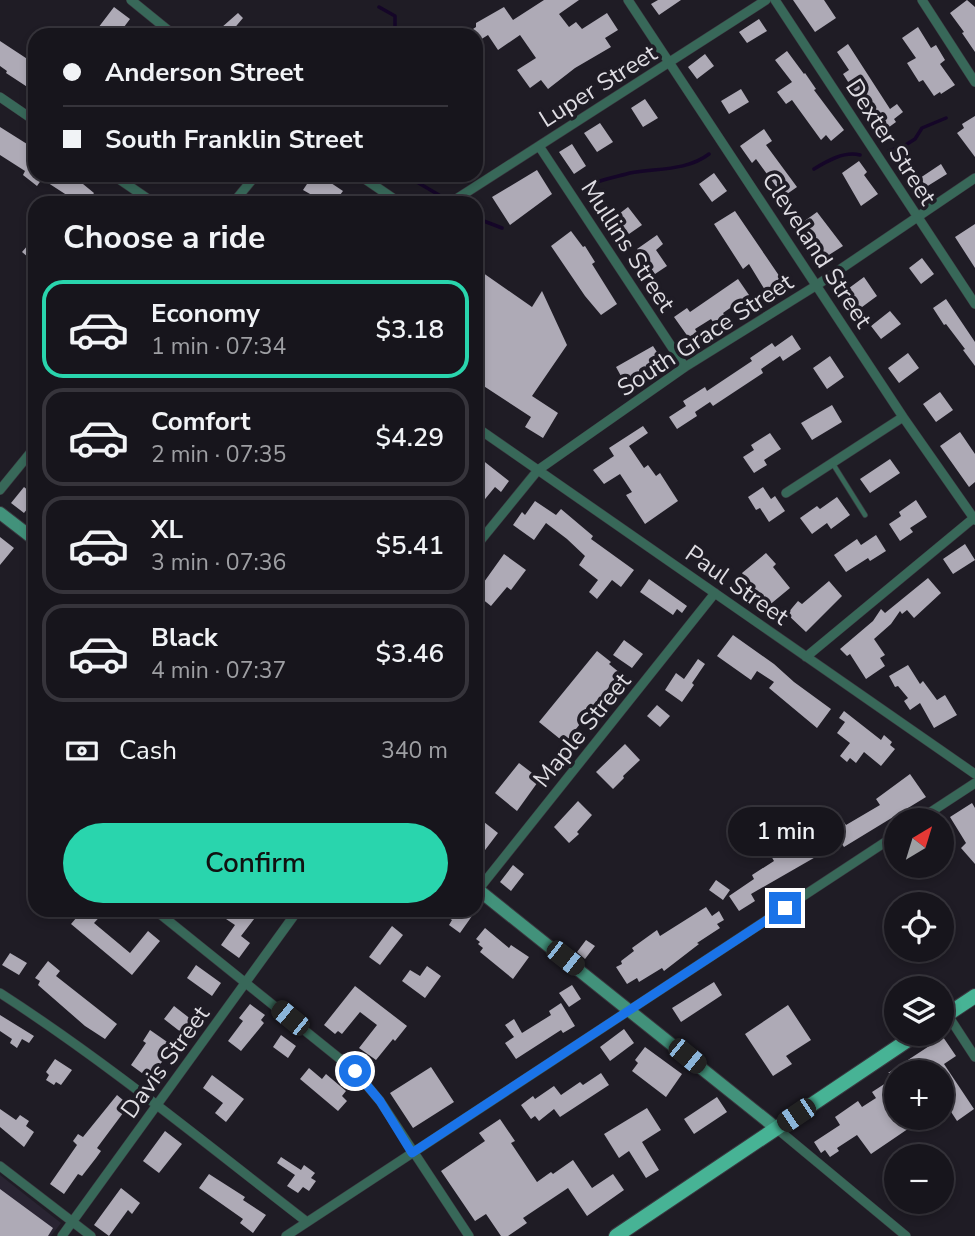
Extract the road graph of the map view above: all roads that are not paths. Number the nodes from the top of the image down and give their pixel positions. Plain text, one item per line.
1 (131, 0) edge
2 (628, 0) edge
3 (766, 0) edge
4 (775, 0) edge
5 (922, 0) edge
6 (165, 28) edge
7 (669, 63) junction
8 (975, 82) edge
9 (0, 97) edge
10 (28, 116) edge
11 (539, 145) junction
12 (975, 178) edge
13 (483, 181) edge
14 (123, 182) edge
15 (250, 182) edge
16 (369, 182) edge
17 (482, 182) edge
18 (144, 196) edge
19 (239, 196) edge
20 (390, 196) edge
21 (461, 196) edge
22 (917, 216) junction
23 (817, 285) junction
24 (975, 304) edge
25 (685, 367) junction
26 (903, 417) junction
27 (483, 433) edge
28 (28, 456) edge
29 (833, 463) junction
30 (538, 470) junction
31 (0, 491) edge
32 (786, 494) dead end
33 (0, 513) edge
34 (865, 515) dead end
35 (975, 518) edge
36 (28, 535) edge
37 (483, 538) edge
38 (715, 593) junction
39 (806, 657) junction
40 (975, 774) edge
41 (975, 783) edge
42 (937, 808) edge
43 (884, 843) edge
44 (483, 882) edge
45 (483, 894) edge
46 (164, 917) edge
47 (293, 917) edge
48 (247, 982) junction
49 (0, 993) edge
50 (975, 996) edge
51 (630, 1010) junction
52 (954, 1010) edge
53 (954, 1029) edge
54 (899, 1046) edge
55 (975, 1057) edge
56 (157, 1106) junction
57 (776, 1128) junction
58 (412, 1153) junction
59 (0, 1166) edge
60 (72, 1221) junction
61 (307, 1223) junction
62 (62, 1236) edge
63 (91, 1236) edge
64 (286, 1236) edge
65 (468, 1236) edge
66 (616, 1236) edge
67 (906, 1236) edge

1 - 6 street
2 - 7 street, Cleveland Street
3 - 7 street, Luper Street
4 - 22 street, Dexter Street
5 - 8 street
7 - 11 street, Luper Street
7 - 23 street, Cleveland Street
9 - 10 street
11 - 13 street, Luper Street
11 - 25 street, Mullins Street
12 - 22 street, South Grace Street
14 - 18 street
15 - 19 street
16 - 20 street
17 - 21 street, Luper Street
22 - 23 street, South Grace Street
22 - 24 street, Dexter Street
23 - 25 street, South Grace Street
23 - 26 street, Cleveland Street
25 - 30 street, South Grace Street
26 - 29 street
26 - 35 street, Cleveland Street
27 - 30 street, Paul Street
28 - 31 street
29 - 32 street
29 - 34 lane
30 - 37 street, South Grace Street
30 - 38 street, Paul Street
33 - 36 main road
35 - 39 street
38 - 39 street, Paul Street
38 - 44 street, Maple Street
39 - 40 street, Paul Street
41 - 42 street
43 - 51 street
45 - 51 main road
46 - 48 street
47 - 48 street, Davis Street
48 - 56 street, Davis Street
48 - 58 street
49 - 56 street
50 - 52 main road
51 - 57 main road
51 - 58 street
53 - 55 street
54 - 57 main road
56 - 60 street, Davis Street
56 - 61 street
57 - 66 main road
57 - 67 street
58 - 61 street
58 - 65 street
59 - 60 street
60 - 62 street, Davis Street
60 - 63 street
61 - 64 street

